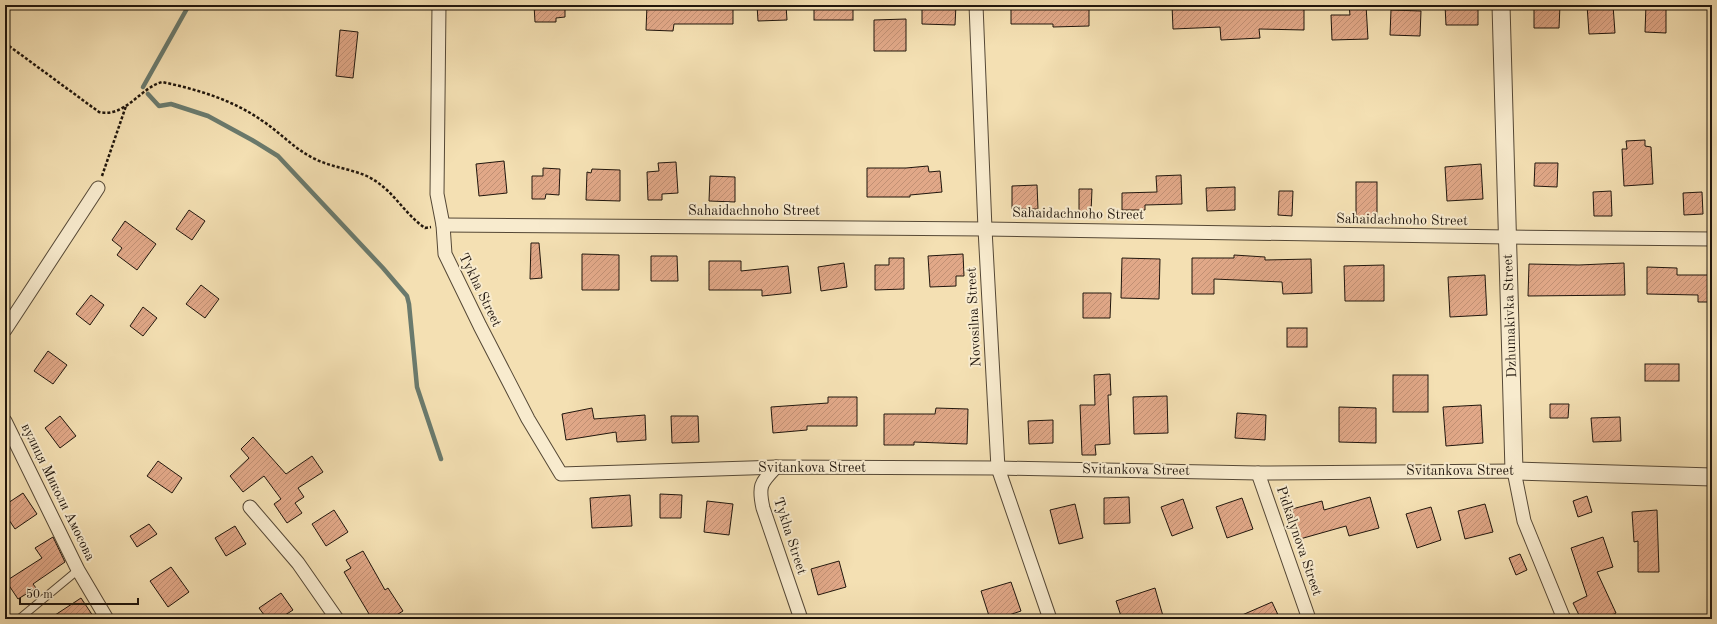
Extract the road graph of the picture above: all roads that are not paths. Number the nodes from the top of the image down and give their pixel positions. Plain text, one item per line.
1 (439, 5) edge
2 (976, 5) edge
3 (1501, 5) edge
4 (98, 188) road end
5 (443, 225) junction
6 (985, 229) junction
7 (1508, 237) junction
8 (1712, 239) edge
9 (5, 330) edge
10 (5, 421) edge
11 (776, 467) junction
12 (998, 468) junction
13 (1514, 470) junction
14 (1258, 473) junction
15 (561, 474) joint
16 (1712, 477) edge
17 (250, 507) dead end
18 (78, 570) junction
19 (19, 619) edge
20 (107, 619) edge
21 (337, 619) edge
22 (801, 619) edge
23 (1050, 619) edge
24 (1309, 619) edge
25 (1564, 619) edge

1 - 5 street, Tykha Street
2 - 6 street, Novosilna Street
3 - 7 street, Dzhumakivka Street
4 - 9 street
5 - 6 street, Sahaidachnoho Street
5 - 15 street, Tykha Street
6 - 7 street, Sahaidachnoho Street
6 - 12 street, Novosilna Street
7 - 8 street, Sahaidachnoho Street
7 - 13 street, Dzhumakivka Street
10 - 18 street, вулиця Миколи Амосова
11 - 12 street, Svitankova Street
11 - 15 street, Svitankova Street
11 - 22 street, Tykha Street
12 - 14 street, Svitankova Street
12 - 23 street, Novosilna Street
13 - 14 street, Svitankova Street
13 - 16 street, Svitankova Street
13 - 25 street, Dzhumakivka Street
14 - 24 street, Pidkalynova Street
17 - 21 street
18 - 19 lane
18 - 20 street, вулиця Миколи Амосова

